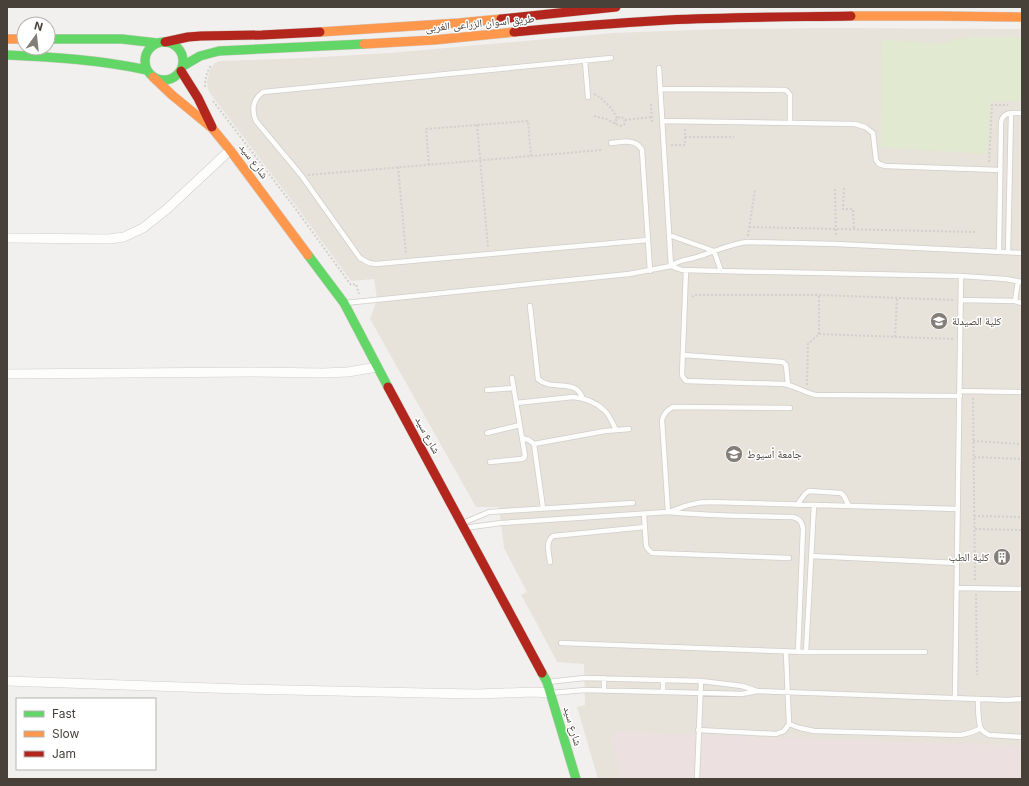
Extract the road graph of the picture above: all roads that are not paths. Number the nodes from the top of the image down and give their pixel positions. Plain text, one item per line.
1 (616, 7) edge
2 (1022, 17) edge
3 (56, 39) edge
4 (161, 43) junction
5 (7, 55) edge
6 (611, 58) dead end
7 (585, 61) junction
8 (182, 68) junction
9 (659, 68) dead end
10 (150, 73) junction
11 (661, 89) junction
12 (588, 94) road end
13 (1012, 113) junction
14 (1022, 113) edge
15 (662, 120) junction
16 (790, 123) junction
17 (212, 128) junction
18 (611, 143) dead end
19 (230, 150) junction
20 (1000, 170) junction
21 (669, 235) junction
22 (7, 238) edge
23 (648, 240) junction
24 (714, 251) junction
25 (999, 251) junction
26 (1008, 252) junction
27 (1022, 253) edge
28 (671, 266) junction
29 (686, 270) junction
30 (650, 271) junction
31 (721, 271) junction
32 (961, 276) junction
33 (1020, 281) edge
34 (961, 300) junction
35 (1015, 301) junction
36 (344, 303) junction
37 (1022, 303) edge
38 (530, 306) dead end
39 (683, 355) junction
40 (377, 367) junction
41 (7, 374) edge
42 (512, 378) dead end
43 (788, 385) junction
44 (514, 388) junction
45 (487, 390) dead end
46 (1022, 392) edge
47 (960, 393) junction
48 (583, 399) junction
49 (516, 403) junction
50 (790, 408) dead end
51 (520, 425) junction
52 (630, 429) dead end
53 (616, 430) junction
54 (487, 433) dead end
55 (522, 438) junction
56 (534, 444) junction
57 (490, 462) dead end
58 (633, 503) dead end
59 (798, 505) junction
60 (814, 505) junction
61 (848, 506) junction
62 (543, 508) junction
63 (958, 509) junction
64 (668, 512) junction
65 (644, 514) junction
66 (463, 526) junction
67 (645, 527) junction
68 (811, 556) junction
69 (789, 558) dead end
70 (550, 562) dead end
71 (957, 563) junction
72 (957, 588) junction
73 (1022, 589) edge
74 (561, 643) dead end
75 (786, 652) junction
76 (798, 652) junction
77 (806, 652) junction
78 (925, 652) dead end
79 (604, 678) junction
80 (663, 680) junction
81 (7, 681) edge
82 (701, 681) junction
83 (547, 682) junction
84 (604, 690) junction
85 (757, 691) junction
86 (532, 692) junction
87 (663, 692) junction
88 (787, 692) junction
89 (551, 693) junction
90 (700, 693) junction
91 (955, 698) junction
92 (978, 699) junction
93 (1022, 699) edge
94 (788, 724) junction
95 (981, 728) junction
96 (698, 730) junction
97 (1022, 737) edge
98 (576, 779) edge
99 (697, 779) edge

1 - 4 main road, طريق اسوان الزراعى الغربى
2 - 8 main road, طريق اسوان الزراعى الغربى
3 - 4 main road, طريق اسوان الزراعى الغربى
4 - 8 main road
4 - 10 main road
5 - 10 main road
6 - 7 lane
7 - 12 lane
7 - 23 lane
8 - 10 main road
8 - 17 main road, شارع سيد
9 - 11 lane
10 - 17 main road, شارع سيد
11 - 15 lane
11 - 16 lane
13 - 14 lane
13 - 20 lane
13 - 26 lane
15 - 16 lane
15 - 21 lane
16 - 20 lane
17 - 19 main road, شارع سيد
18 - 23 lane
19 - 22 street
19 - 36 main road, شارع سيد
20 - 25 lane
21 - 24 lane
21 - 28 lane
23 - 30 lane
24 - 25 lane
24 - 28 lane
24 - 31 lane
25 - 26 lane
26 - 27 lane
28 - 29 lane
28 - 30 lane
29 - 31 lane
29 - 39 lane
30 - 36 lane
31 - 32 lane
32 - 33 lane
32 - 34 lane
33 - 35 lane
34 - 35 lane
34 - 47 lane
35 - 37 lane
36 - 40 main road, شارع سيد
38 - 48 lane
39 - 43 lane
39 - 43 lane
40 - 41 street
40 - 66 main road, شارع سيد
42 - 44 lane
43 - 47 lane
44 - 45 lane
44 - 49 lane
46 - 47 lane
47 - 63 lane
48 - 49 lane
48 - 53 lane
49 - 51 lane
50 - 64 lane
51 - 54 lane
51 - 55 lane
52 - 53 lane
53 - 56 lane
55 - 56 lane
55 - 57 lane
56 - 62 lane
58 - 62 lane
59 - 60 lane
59 - 61 lane
59 - 64 lane
60 - 61 lane
60 - 68 lane
61 - 63 lane
62 - 66 lane
63 - 71 lane
64 - 65 lane
64 - 76 lane
65 - 66 lane
65 - 67 lane
66 - 83 main road, شارع سيد
67 - 69 lane
67 - 70 lane
68 - 71 lane
68 - 77 lane
71 - 72 lane
72 - 73 lane
72 - 91 lane
74 - 75 lane
75 - 76 lane
75 - 88 lane
76 - 77 lane
77 - 78 lane
79 - 80 lane
79 - 83 lane
79 - 84 lane
80 - 82 lane
80 - 87 lane
81 - 86 street
82 - 85 lane
82 - 90 lane
83 - 86 street
83 - 89 main road, شارع سيد
84 - 87 lane
84 - 89 lane
85 - 88 lane
85 - 90 lane
86 - 89 street
87 - 90 lane
88 - 91 lane
88 - 94 lane
89 - 98 main road, شارع سيد
90 - 96 lane
91 - 92 lane
92 - 93 lane
92 - 95 lane
94 - 95 lane
94 - 96 lane
95 - 97 lane
96 - 99 lane

